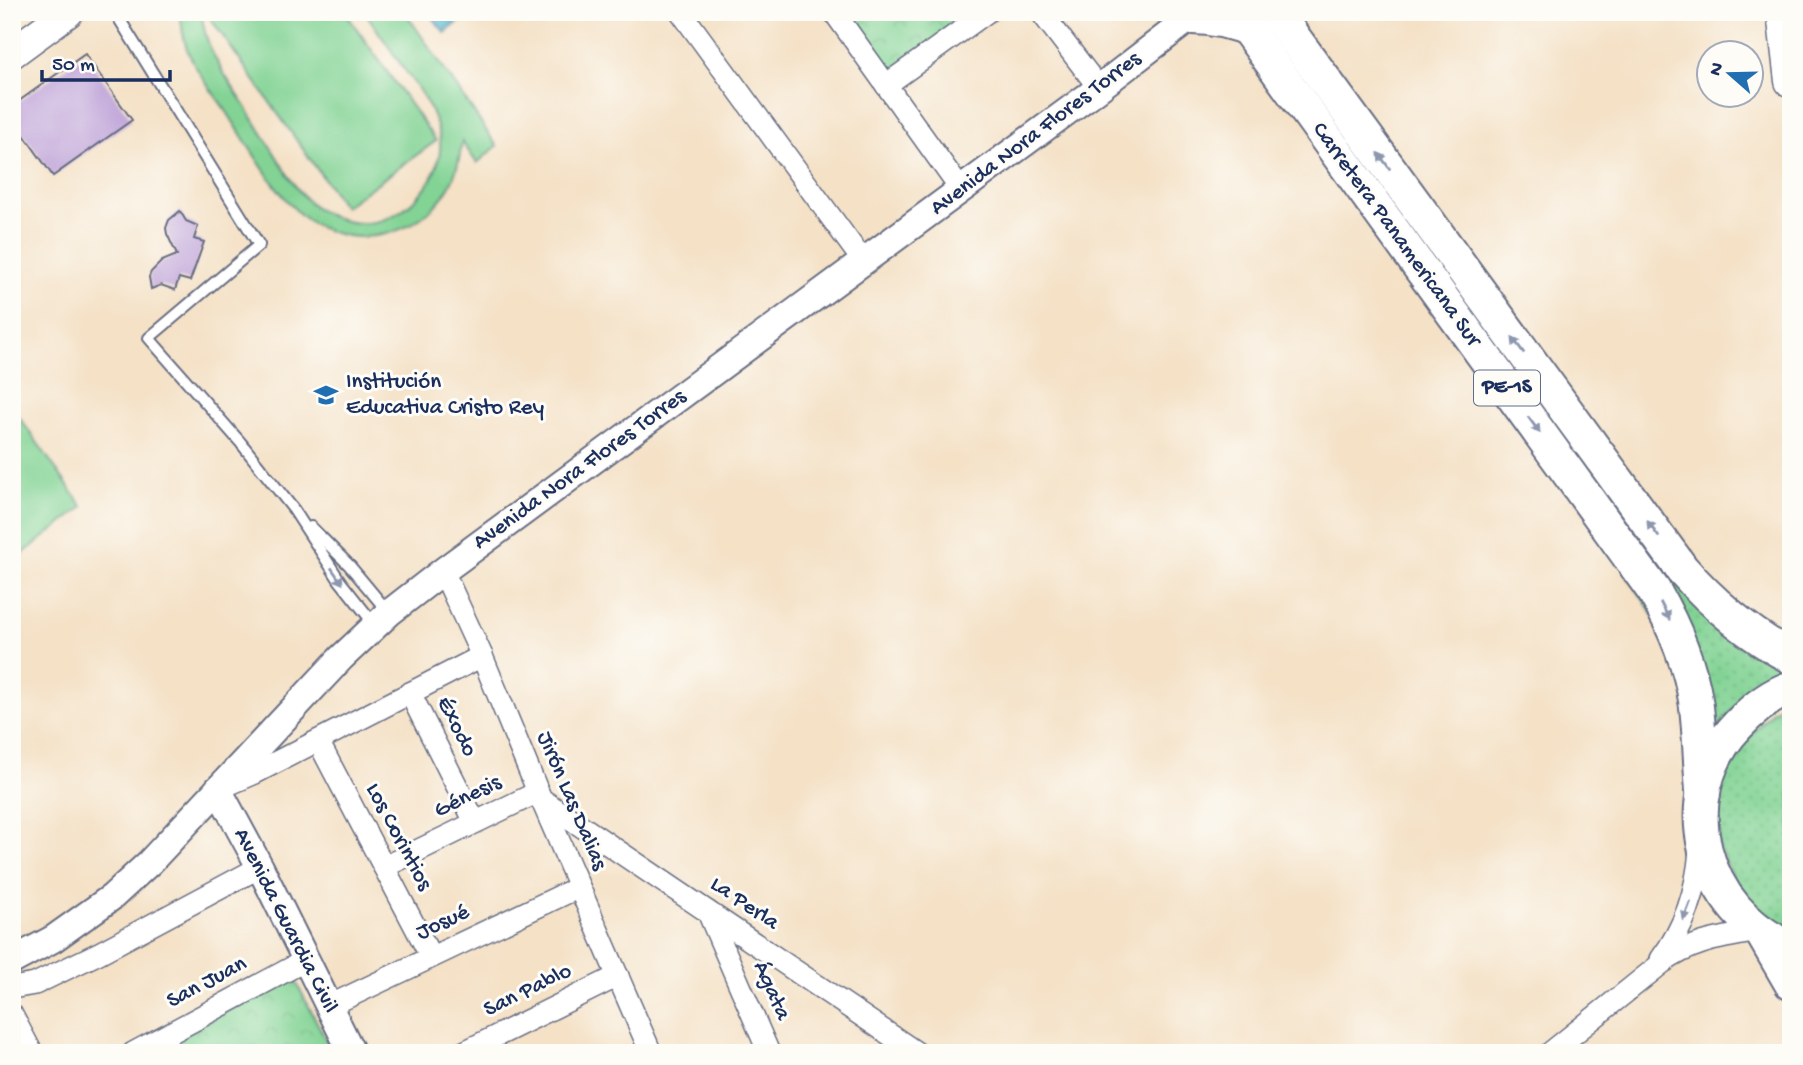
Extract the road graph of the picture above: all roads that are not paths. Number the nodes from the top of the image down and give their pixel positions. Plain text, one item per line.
1 (115, 12) edge
2 (681, 12) edge
3 (834, 12) edge
4 (987, 12) edge
5 (1041, 12) edge
6 (1783, 12) edge
7 (67, 13) edge
8 (1188, 17) edge
9 (1254, 20) edge
10 (12, 53) edge
11 (1303, 79) junction
12 (1791, 82) edge
13 (886, 85) junction
14 (1098, 88) junction
15 (961, 190) junction
16 (863, 261) junction
17 (294, 510) junction
18 (443, 570) junction
19 (382, 619) junction
20 (482, 656) junction
21 (1791, 657) edge
22 (1791, 688) edge
23 (410, 693) junction
24 (318, 741) junction
25 (218, 789) junction
26 (540, 796) junction
27 (1702, 808) junction
28 (475, 822) junction
29 (260, 867) junction
30 (384, 867) junction
31 (579, 887) junction
32 (708, 912) junction
33 (1771, 937) edge
34 (431, 957) junction
35 (306, 960) junction
36 (12, 961) edge
37 (1648, 974) junction
38 (618, 976) junction
39 (1791, 983) edge
40 (12, 988) edge
41 (329, 1006) junction
42 (12, 1015) edge
43 (32, 1053) edge
44 (133, 1053) edge
45 (352, 1053) edge
46 (462, 1053) edge
47 (651, 1053) edge
48 (769, 1053) edge
49 (917, 1053) edge
50 (1549, 1053) edge

1 - 17 lane
2 - 16 street
3 - 13 street
4 - 13 street
5 - 14 street
6 - 12 main road
7 - 10 main road
8 - 9 street, Avenida Nora Flores Torres
8 - 14 street, Avenida Nora Flores Torres
9 - 11 highway, Carretera Panamericana Sur / PE-1S
21 -> 11 highway, Carretera Panamericana Sur / PE-1S
11 -> 27 highway, Carretera Panamericana Sur / PE-1S
13 - 15 street
14 - 15 street, Avenida Nora Flores Torres
15 - 16 street, Avenida Nora Flores Torres
16 - 18 street, Avenida Nora Flores Torres
17 - 19 lane
17 -> 19 lane
18 - 19 street, Avenida Nora Flores Torres
18 - 20 street, Jirón Las Dalias
19 - 25 street, Avenida Nora Flores Torres
20 - 23 street
20 - 26 street, Jirón Las Dalias
22 - 27 highway, PE-1S
23 - 24 street
23 - 28 street, Éxodo
24 - 25 street
24 - 30 street, Los Corintios
25 - 29 street, Avenida Guardia Civil
25 - 36 street, Avenida Nora Flores Torres
26 - 28 street, Génesis
26 - 31 street, Jirón Las Dalias
26 - 32 street, La Perla
27 - 33 highway, PE-1S
27 -> 37 street
28 - 30 street, Génesis
29 - 35 street, Avenida Guardia Civil
29 - 40 street
30 - 34 street, Los Corintios
31 - 34 street, Josué
31 - 38 street, Jirón Las Dalias
32 - 48 street, Ágata
32 - 49 street, La Perla
33 - 37 street
33 - 39 highway
34 - 41 street, Josué
35 - 41 street, Avenida Guardia Civil
35 - 44 street, San Juan
37 - 50 street
38 - 46 street, San Pablo
38 - 47 street, Jirón Las Dalias
41 - 45 street, Avenida Guardia Civil
42 - 43 street

